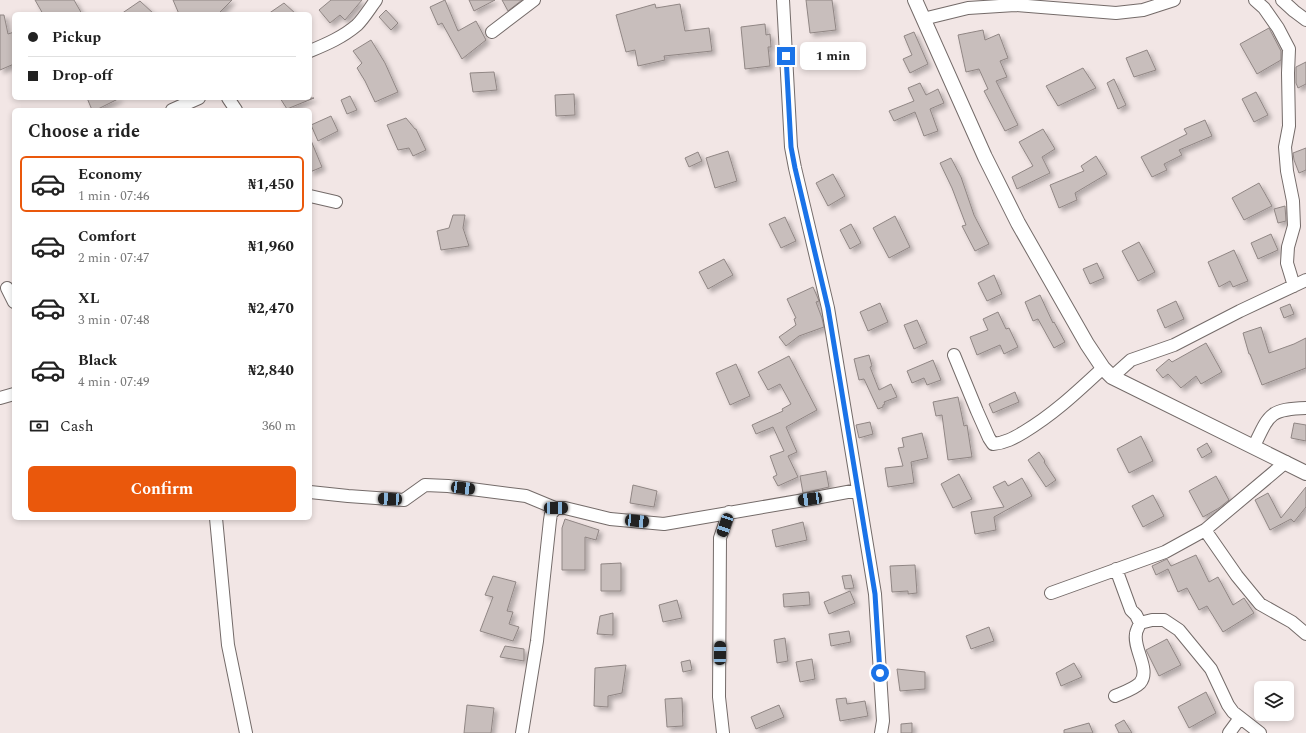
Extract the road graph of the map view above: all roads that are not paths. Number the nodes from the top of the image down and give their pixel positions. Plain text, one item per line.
1 (376, 0) edge
2 (534, 0) edge
3 (783, 0) edge
4 (915, 0) edge
5 (1174, 0) edge
6 (1255, 0) edge
7 (1282, 0) edge
8 (924, 19) junction
9 (1306, 20) edge
10 (492, 32) dead end
11 (312, 50) edge
12 (194, 100) edge
13 (176, 108) edge
14 (312, 196) edge
15 (336, 202) dead end
16 (1306, 280) edge
17 (1294, 286) junction
18 (7, 288) dead end
19 (12, 298) edge
20 (954, 354) dead end
21 (1107, 372) junction
22 (12, 395) edge
23 (0, 398) edge
24 (1306, 408) edge
25 (1254, 446) junction
26 (1286, 462) junction
27 (1306, 473) edge
28 (858, 490) junction
29 (312, 492) edge
30 (555, 508) junction
31 (730, 512) junction
32 (216, 520) edge
33 (1205, 530) junction
34 (1116, 569) junction
35 (1051, 593) dead end
36 (1140, 623) junction
37 (1306, 634) edge
38 (1115, 696) dead end
39 (1240, 718) junction
40 (246, 733) edge
41 (522, 733) edge
42 (723, 733) edge
43 (881, 733) edge
44 (1229, 733) edge
45 (1260, 733) edge

1 - 11 street
2 - 10 street
3 - 28 street
4 - 8 street
5 - 8 street
6 - 17 street
7 - 9 street
8 - 21 street
12 - 13 street
14 - 15 street
16 - 17 street
17 - 21 street
18 - 19 street
20 - 21 street
21 - 25 street
22 - 23 street
24 - 25 street
25 - 26 street
26 - 27 street
26 - 33 street
28 - 31 street
28 - 43 street
29 - 30 street
30 - 31 street
30 - 41 street
31 - 42 street
32 - 40 street
33 - 34 street
33 - 37 street
34 - 35 street
34 - 36 street
36 - 38 street
36 - 39 street
39 - 44 street
39 - 45 street

